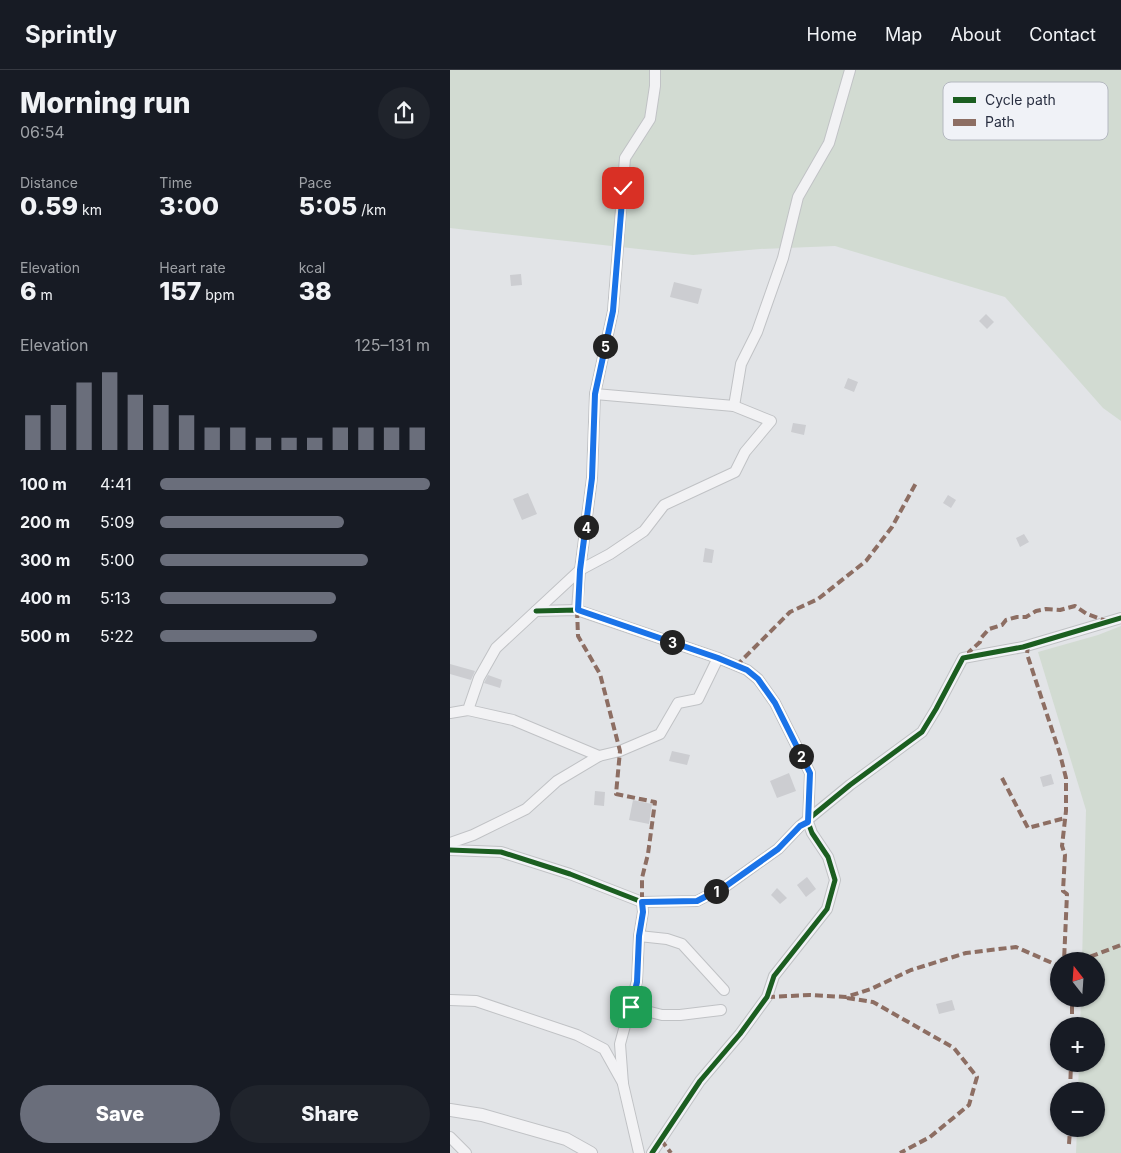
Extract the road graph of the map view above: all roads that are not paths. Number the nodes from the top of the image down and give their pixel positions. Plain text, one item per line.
1 (655, 70) edge
2 (850, 70) edge
3 (595, 394) junction
4 (734, 406) junction
5 (580, 570) junction
6 (578, 610) junction
7 (536, 612) junction
8 (1121, 618) edge
9 (718, 658) junction
10 (468, 710) junction
11 (450, 713) edge
12 (599, 756) junction
13 (808, 822) junction
14 (450, 843) edge
15 (450, 850) edge
16 (642, 902) junction
17 (639, 936) junction
18 (724, 990) dead end
19 (450, 1000) edge
20 (631, 1007) junction
21 (721, 1010) dead end
22 (624, 1084) junction
23 (450, 1110) edge
24 (450, 1137) edge
25 (466, 1153) edge
26 (591, 1153) edge
27 (639, 1153) edge
28 (652, 1153) edge

1 - 3 street
2 - 4 street
3 - 4 street
3 - 5 street
4 - 5 street
5 - 6 street
5 - 7 street
6 - 7 street
6 - 9 street
7 - 10 street
8 - 13 street
9 - 12 street
9 - 13 street
10 - 11 street
10 - 12 street
12 - 14 street
13 - 16 street
13 - 28 street
15 - 16 street
16 - 17 street
17 - 18 street
17 - 20 street
19 - 22 street
20 - 21 street
20 - 22 street
22 - 27 street
23 - 26 street
24 - 25 street

